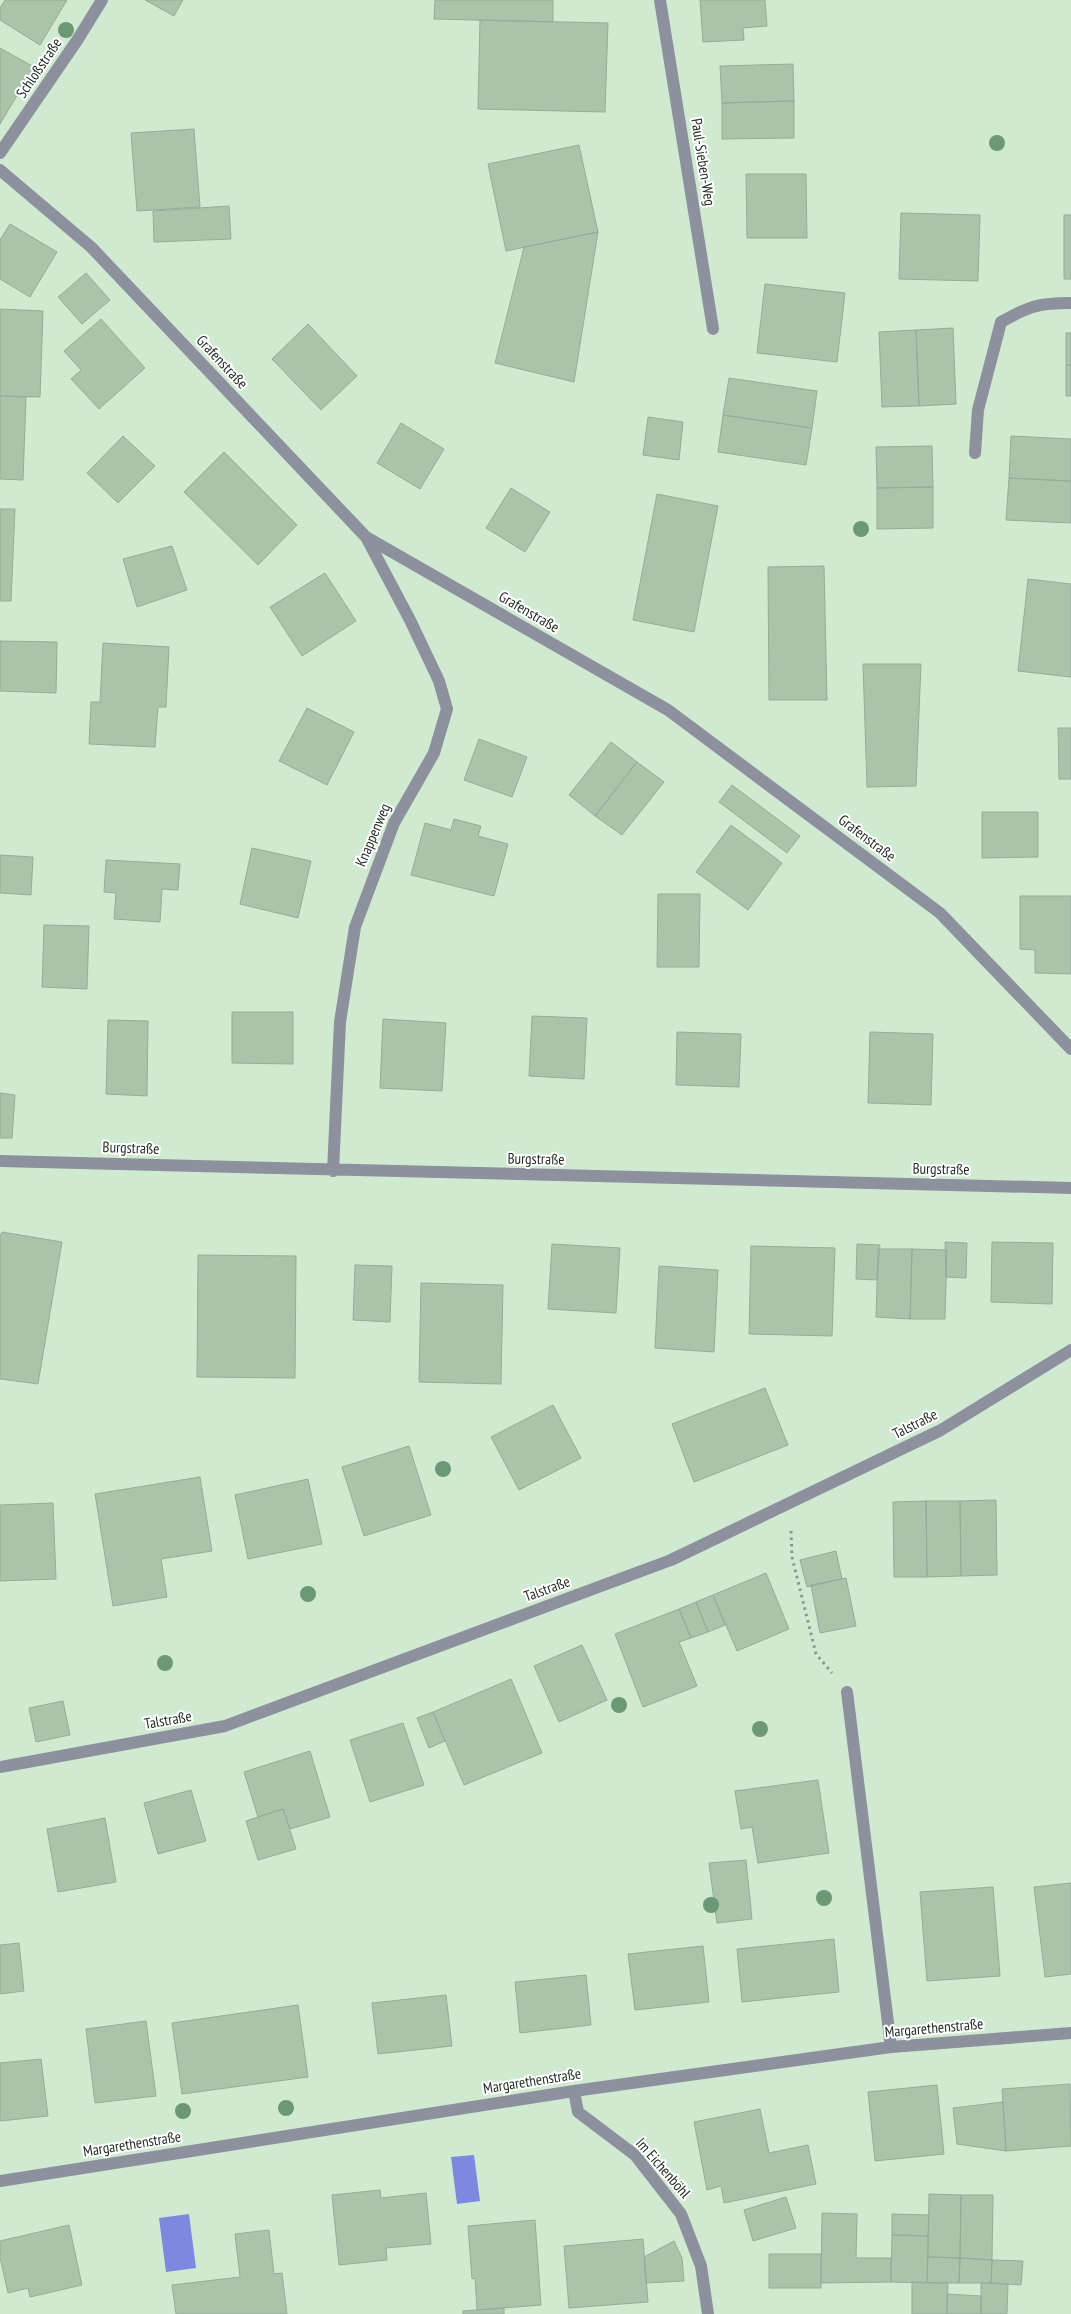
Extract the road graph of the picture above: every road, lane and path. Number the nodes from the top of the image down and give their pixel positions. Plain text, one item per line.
1 (102, 0) edge
2 (660, 0) edge
3 (0, 153) edge
4 (0, 170) edge
5 (1071, 303) edge
6 (713, 329) dead end
7 (975, 453) dead end
8 (366, 537) junction
9 (1071, 1049) edge
10 (0, 1161) edge
11 (333, 1171) junction
12 (1071, 1188) edge
13 (1071, 1350) edge
14 (790, 1503) junction
15 (816, 1654) dead end
16 (847, 1692) dead end
17 (0, 1767) edge
18 (1071, 2033) edge
19 (891, 2047) junction
20 (574, 2091) junction
21 (0, 2181) edge
22 (708, 2314) edge

1 - 3 street, Schloßstraße
2 - 6 street, Paul-Sieben-Weg
4 - 8 street, Grafenstraße
5 - 7 street
8 - 9 street, Grafenstraße
8 - 11 street, Knappenweg
10 - 11 street, Burgstraße
11 - 12 street, Burgstraße
13 - 14 street, Talstraße
14 - 15 path
14 - 17 street, Talstraße
16 - 19 street
18 - 19 street, Margarethenstraße
19 - 20 street, Margarethenstraße
20 - 21 street, Margarethenstraße
20 - 22 street, Im Eichenböhl

